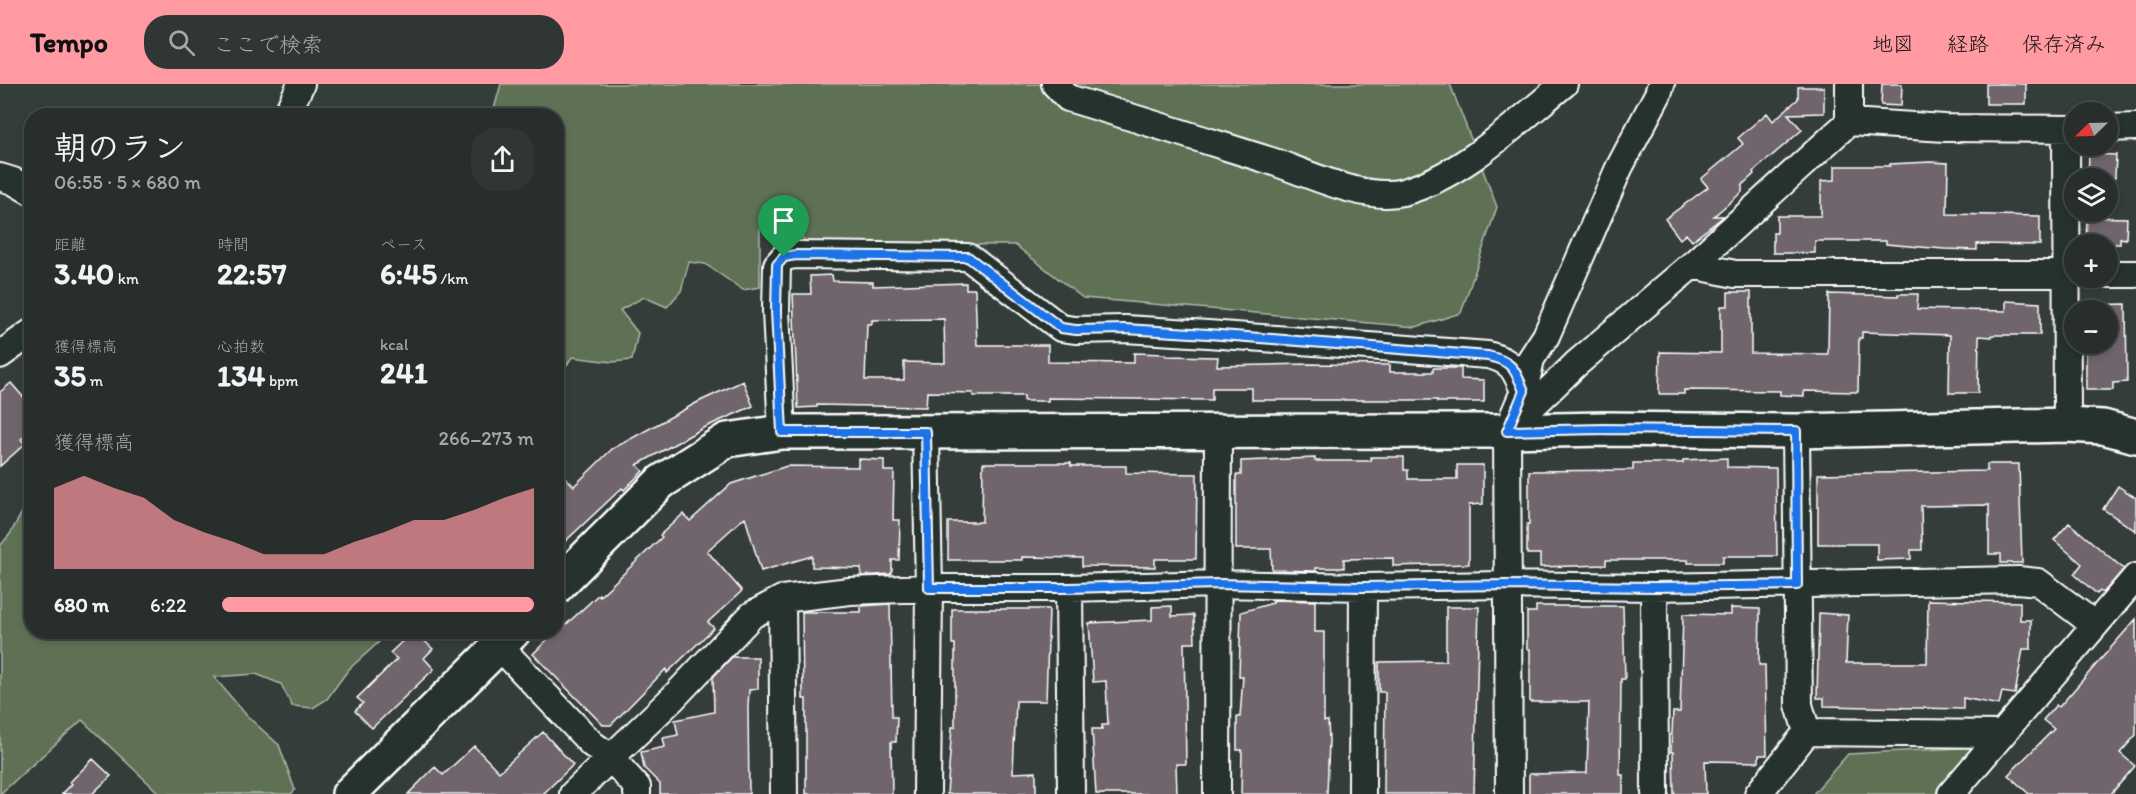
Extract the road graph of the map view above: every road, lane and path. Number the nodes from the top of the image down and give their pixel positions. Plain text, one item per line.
1 (301, 84) edge
2 (1055, 84) edge
3 (1564, 84) edge
4 (1660, 84) edge
5 (1849, 84) edge
6 (290, 108) edge
7 (1849, 122) junction
8 (2136, 127) edge
9 (2118, 128) edge
10 (2064, 129) edge
11 (2070, 156) edge
12 (0, 177) edge
13 (24, 187) edge
14 (2070, 234) edge
15 (1692, 266) junction
16 (2064, 274) edge
17 (2118, 274) edge
18 (2136, 274) edge
19 (2070, 288) edge
20 (24, 338) edge
21 (0, 355) edge
22 (1524, 391) junction
23 (2067, 425) junction
24 (1218, 430) junction
25 (1507, 431) junction
26 (1796, 431) junction
27 (782, 432) junction
28 (926, 432) junction
29 (2136, 436) edge
30 (2136, 577) edge
31 (564, 579) edge
32 (1218, 584) junction
33 (1507, 585) junction
34 (1797, 585) junction
35 (1363, 587) junction
36 (1654, 587) junction
37 (929, 588) junction
38 (1069, 588) junction
39 (782, 599) junction
40 (2095, 625) junction
41 (506, 639) edge
42 (1807, 732) junction
43 (2001, 734) junction
44 (610, 757) junction
45 (349, 794) edge
46 (573, 794) edge
47 (637, 794) edge
48 (784, 794) edge
49 (927, 794) edge
50 (1071, 794) edge
51 (1217, 794) edge
52 (1362, 794) edge
53 (1509, 794) edge
54 (1655, 794) edge
55 (1758, 794) edge
56 (1951, 794) edge

1 - 6 street
2 - 3 street
4 - 22 street
5 - 7 street
7 - 10 street
7 - 15 street
8 - 9 street
11 - 14 street
12 - 13 street
15 - 16 street
15 - 25 street
17 - 18 street
19 - 23 street
20 - 21 street
22 - 25 street
22 - 27 street
23 - 26 street
23 - 29 street
24 - 25 street
24 - 28 street
24 - 32 street
25 - 26 street
25 - 33 street
26 - 34 street
27 - 28 street
27 - 31 street
28 - 37 street
30 - 40 street
32 - 35 street
32 - 38 street
32 - 51 street
33 - 35 street
33 - 36 street
33 - 53 street
34 - 36 street
34 - 40 street
34 - 42 street
35 - 52 street
36 - 54 street
37 - 38 street
37 - 39 street
37 - 49 street
38 - 50 street
39 - 44 street
39 - 48 street
40 - 43 street
41 - 44 street
41 - 45 street
42 - 43 street
42 - 55 street
43 - 56 street
44 - 46 street
44 - 47 street

